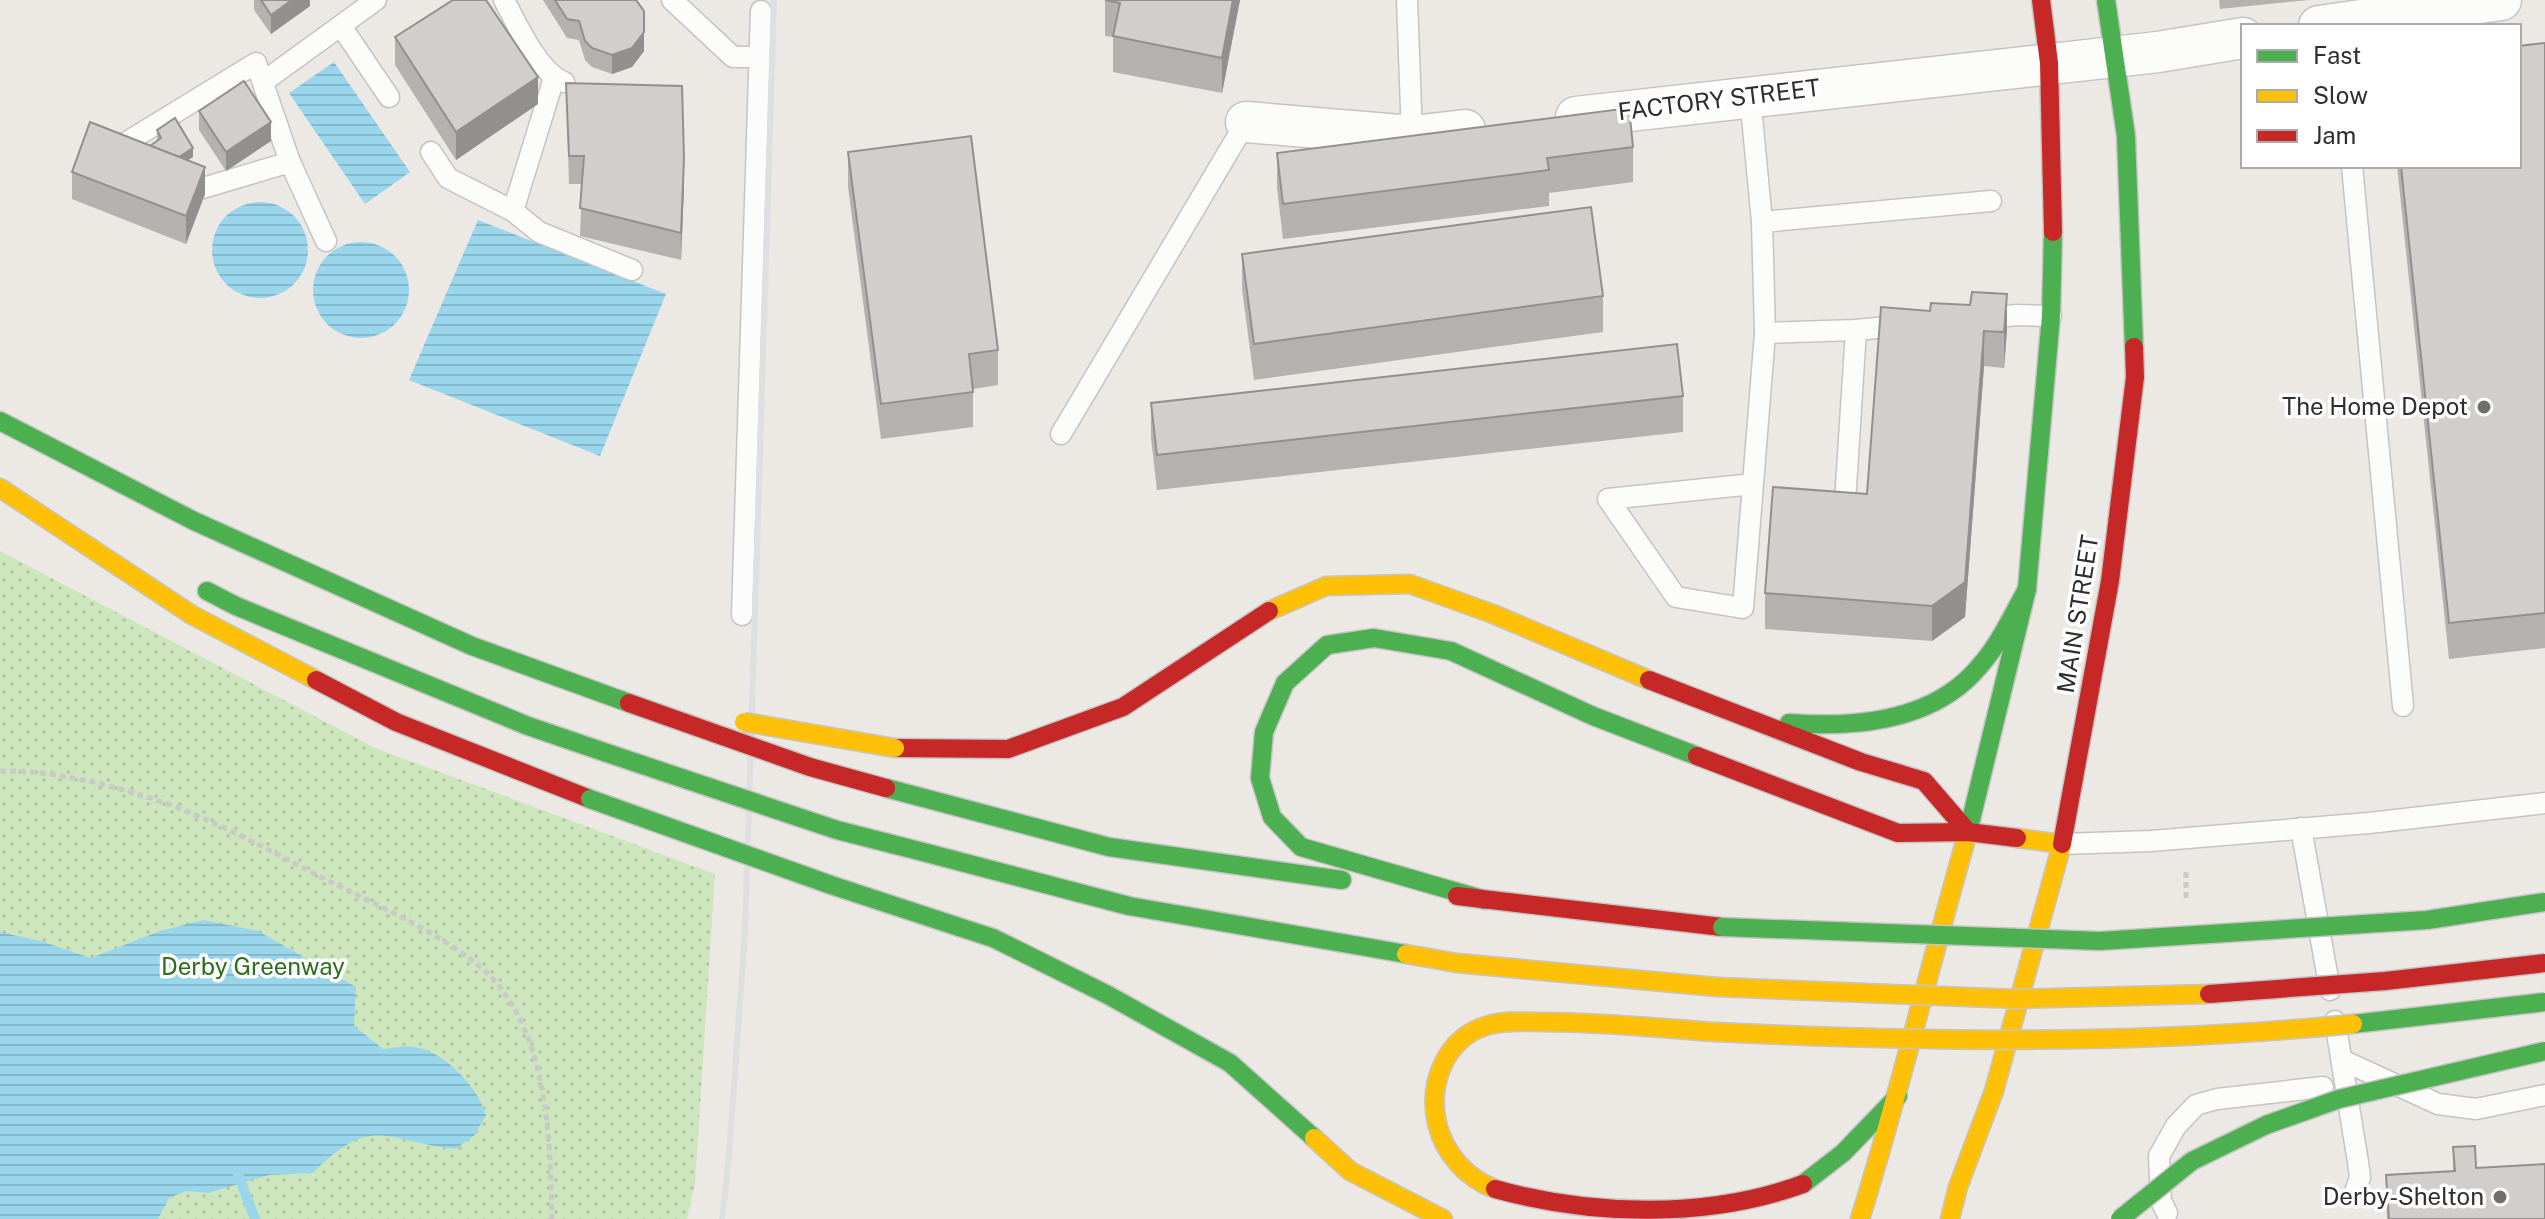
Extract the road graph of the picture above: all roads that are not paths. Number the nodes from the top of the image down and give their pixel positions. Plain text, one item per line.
1 (376, 0) edge
2 (504, 0) edge
3 (1407, 0) edge
4 (2041, 0) edge
5 (2106, 0) edge
6 (2501, 0) edge
7 (676, 2) edge
8 (761, 11) dead end
9 (2340, 24) edge
10 (341, 26) junction
11 (2241, 38) edge
12 (759, 57) junction
13 (2114, 57) junction
14 (2049, 63) junction
15 (554, 78) junction
16 (263, 82) junction
17 (580, 88) edge
18 (1750, 96) junction
19 (389, 97) dead end
20 (1246, 122) joint
21 (1412, 136) junction
22 (122, 145) edge
23 (431, 152) dead end
24 (290, 162) junction
25 (2352, 168) edge
26 (203, 188) edge
27 (1991, 201) dead end
28 (513, 211) junction
29 (1762, 222) junction
30 (326, 241) dead end
31 (632, 270) dead end
32 (2051, 316) junction
33 (1959, 321) edge
34 (1929, 323) edge
35 (1856, 330) junction
36 (1765, 333) junction
37 (0, 421) edge
38 (1061, 434) dead end
39 (0, 481) edge
40 (1753, 484) junction
41 (0, 488) edge
42 (1843, 528) edge
43 (115, 542) dead end
44 (195, 585) dead end
45 (2027, 589) junction
46 (742, 615) dead end
47 (629, 703) junction
48 (2403, 706) dead end
49 (1743, 716) junction
50 (2545, 803) edge
51 (2301, 828) junction
52 (1968, 832) junction
53 (2062, 844) junction
54 (1485, 900) junction
55 (2545, 902) edge
56 (2545, 963) edge
57 (2545, 1002) edge
58 (2545, 1051) edge
59 (2342, 1060) junction
60 (2347, 1083) junction
61 (2545, 1095) edge
62 (1898, 1096) junction
63 (1958, 1187) junction
64 (2354, 1195) dead end
65 (2167, 1213) dead end
66 (1443, 1219) edge
67 (1860, 1219) edge
68 (1933, 1219) edge
69 (1950, 1219) edge
70 (2120, 1219) edge

1 - 10 lane
2 - 15 lane
3 - 21 lane
4 - 14 main road
5 - 13 main road, MAIN STREET
6 - 9 street
7 - 12 lane
8 - 12 lane
10 - 16 lane
10 - 19 lane
11 - 13 street, FACTORY STREET
12 - 46 lane
13 - 14 street, FACTORY STREET
13 - 53 main road, MAIN STREET
14 - 18 street, FACTORY STREET
14 - 32 main road
15 - 17 lane
15 - 28 lane
16 - 22 lane
16 - 24 lane
18 - 21 street, FACTORY STREET
18 - 29 lane
20 - 21 street, FACTORY STREET
20 - 38 lane
23 - 28 lane
24 - 26 lane
24 - 30 lane
25 - 48 lane
27 - 29 lane
28 - 31 lane
29 - 36 lane
32 - 33 lane
32 - 45 main road
34 - 35 lane
35 - 36 lane
35 - 42 lane
36 - 40 lane
37 - 47 main road
39 - 43 main road
40 - 40 lane
41 - 66 main road, bridge
44 - 56 main road, bridge
45 - 49 main road
45 - 52 main road
47 - 49 main road, bridge
47 - 54 main road, bridge
49 - 52 main road
50 - 51 lane
51 - 53 lane
51 - 59 lane
52 - 53 main road
52 - 54 main road
52 - 62 main road
53 - 63 main road, MAIN STREET
54 - 55 main road, bridge
57 - 62 main road, bridge
58 - 70 main road, bridge
59 - 60 lane
59 - 61 lane
60 - 64 lane
60 - 65 lane
62 - 67 main road
63 - 68 main road
63 - 69 main road, MAIN STREET

